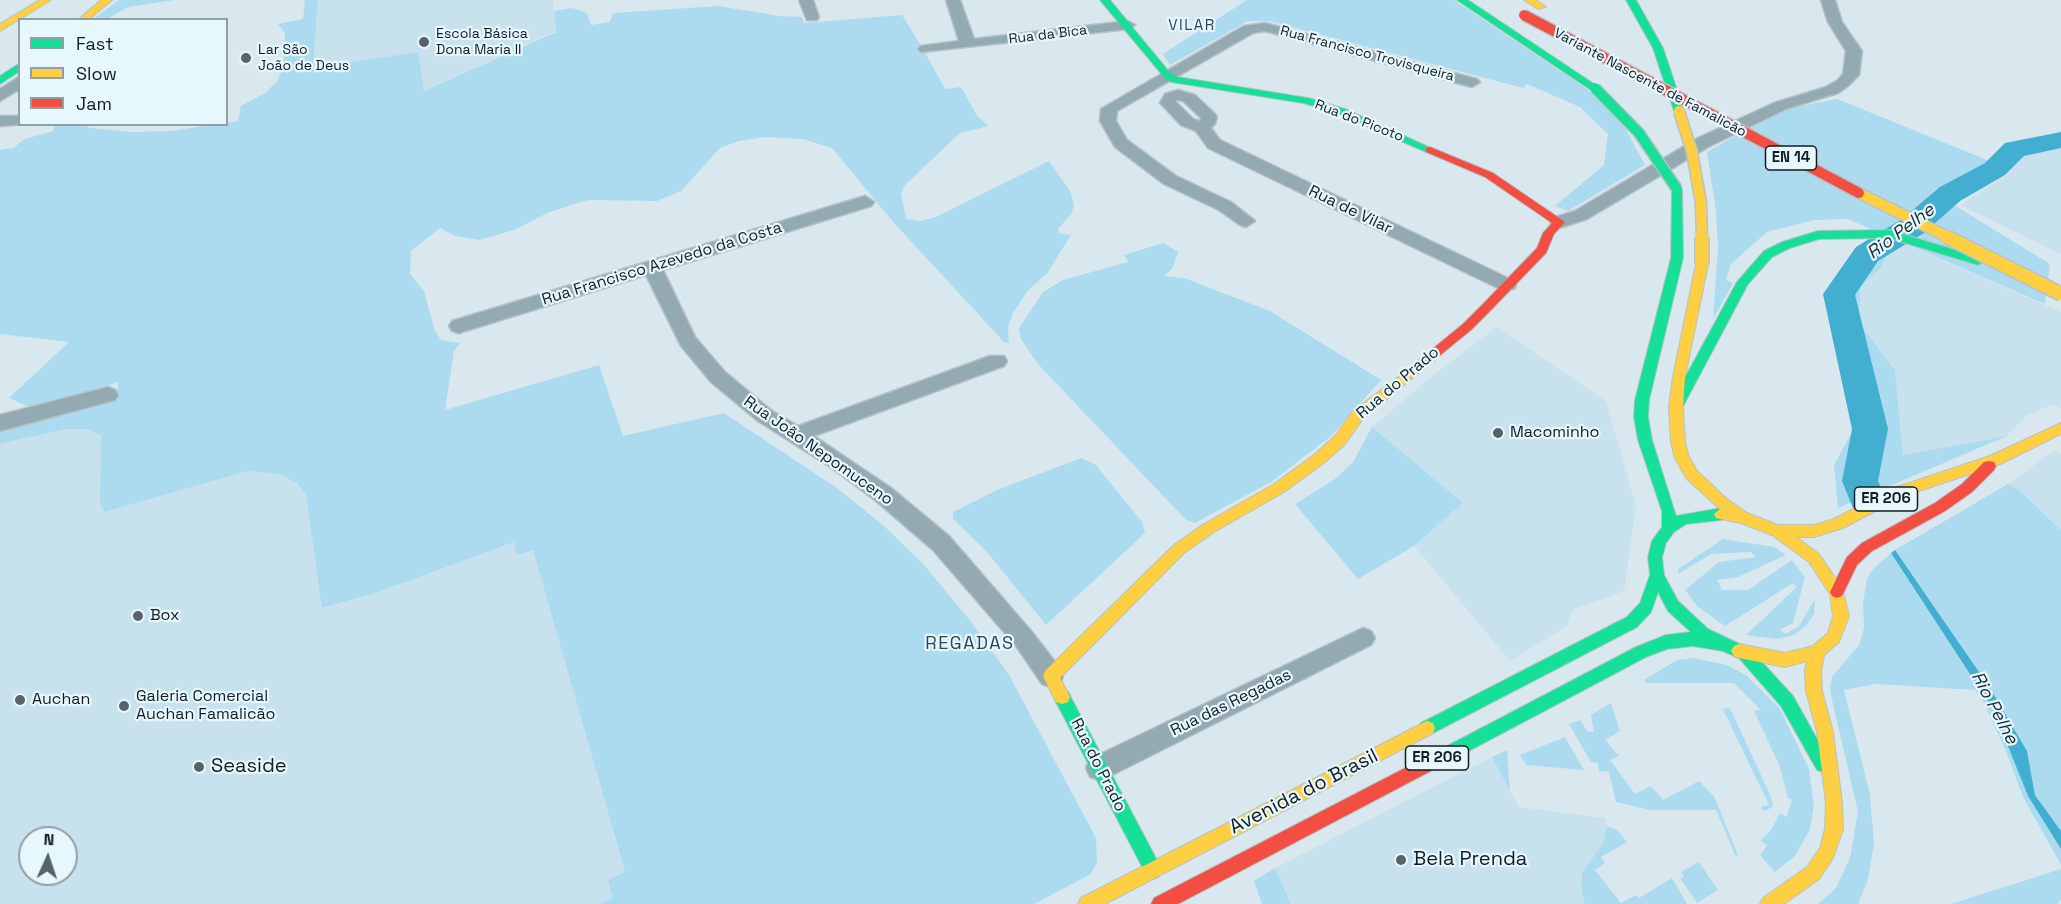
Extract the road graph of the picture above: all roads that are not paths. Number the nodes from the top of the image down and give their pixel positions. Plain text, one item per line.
1 (46, 0) edge
2 (107, 0) edge
3 (806, 0) edge
4 (952, 0) edge
5 (1105, 0) edge
6 (1462, 0) edge
7 (1616, 0) edge
8 (1631, 0) edge
9 (1828, 0) edge
10 (1520, 12) dead end
11 (812, 17) dead end
12 (84, 18) edge
13 (1128, 25) junction
14 (0, 28) edge
15 (1582, 30) dead end
16 (968, 44) junction
17 (926, 49) dead end
18 (18, 68) edge
19 (1167, 75) junction
20 (0, 81) edge
21 (18, 82) edge
22 (1472, 82) dead end
23 (0, 96) edge
24 (1658, 100) dead end
25 (0, 121) edge
26 (18, 121) edge
27 (1201, 126) dead end
28 (1669, 142) dead end
29 (1677, 189) junction
30 (865, 202) dead end
31 (1936, 215) dead end
32 (1246, 221) dead end
33 (1559, 222) junction
34 (652, 267) junction
35 (1507, 285) junction
36 (2061, 294) edge
37 (459, 326) dead end
38 (997, 361) dead end
39 (108, 395) dead end
40 (1676, 407) junction
41 (0, 423) edge
42 (2061, 428) edge
43 (796, 435) junction
44 (1995, 460) junction
45 (1742, 517) junction
46 (1669, 528) junction
47 (1777, 531) junction
48 (1658, 575) junction
49 (1837, 592) junction
50 (1363, 638) dead end
51 (1722, 644) junction
52 (1817, 652) junction
53 (1745, 654) junction
54 (1051, 676) junction
55 (1099, 768) junction
56 (1829, 773) junction
57 (1153, 870) junction
58 (1087, 904) edge
59 (1160, 904) edge
60 (1769, 904) edge

1 - 14 main road
2 - 12 main road
3 - 11 street
4 - 16 street
5 - 13 main road
6 - 29 main road, bridge
7 - 24 main road
8 - 40 main road, bridge
9 - 33 street
10 - 36 main road, Variante Nascente de Famalicão / EN 14, bridge
13 - 16 street, Rua da Bica
13 - 19 main road
15 - 31 main road, Variante Nascente de Famalicão / EN 14
16 - 17 street, Rua da Bica
18 - 20 main road
19 - 22 street, Rua Francisco Trovisqueira
19 - 32 street, Rua Francisco Trovisqueira
19 - 33 main road, Rua do Picoto
21 - 23 street
25 - 26 street
27 - 35 street, Rua de Vilar
28 - 29 main road
29 - 46 main road
30 - 34 street, Rua Francisco Azevedo da Costa
33 - 35 main road, Rua do Prado
34 - 37 street, Rua Francisco Azevedo da Costa
34 - 43 street, Rua João Nepomuceno
35 - 54 main road, Rua do Prado
36 - 40 main road, bridge
38 - 43 street
39 - 41 street
40 - 45 main road
42 - 44 main road, ER 206
43 - 54 street, Rua João Nepomuceno
44 - 47 main road, ER 206
44 - 49 main road, ER 206
45 - 46 main road, ER 206
45 - 47 main road, ER 206
46 - 48 main road, Avenida do Brasil / ER 206
47 - 49 main road
48 - 51 main road, Avenida do Brasil
48 - 57 main road, Avenida do Brasil / ER 206
49 - 52 main road
50 - 55 street, Rua das Regadas
51 - 53 main road, Avenida do Brasil / ER 206
51 - 59 main road, Avenida do Brasil / ER 206
52 - 53 main road, Avenida do Brasil / ER 206
52 - 56 main road
53 - 56 main road
54 - 55 main road, Rua do Prado
55 - 57 main road, Rua do Prado
56 - 60 main road
57 - 58 main road, Avenida do Brasil / ER 206

